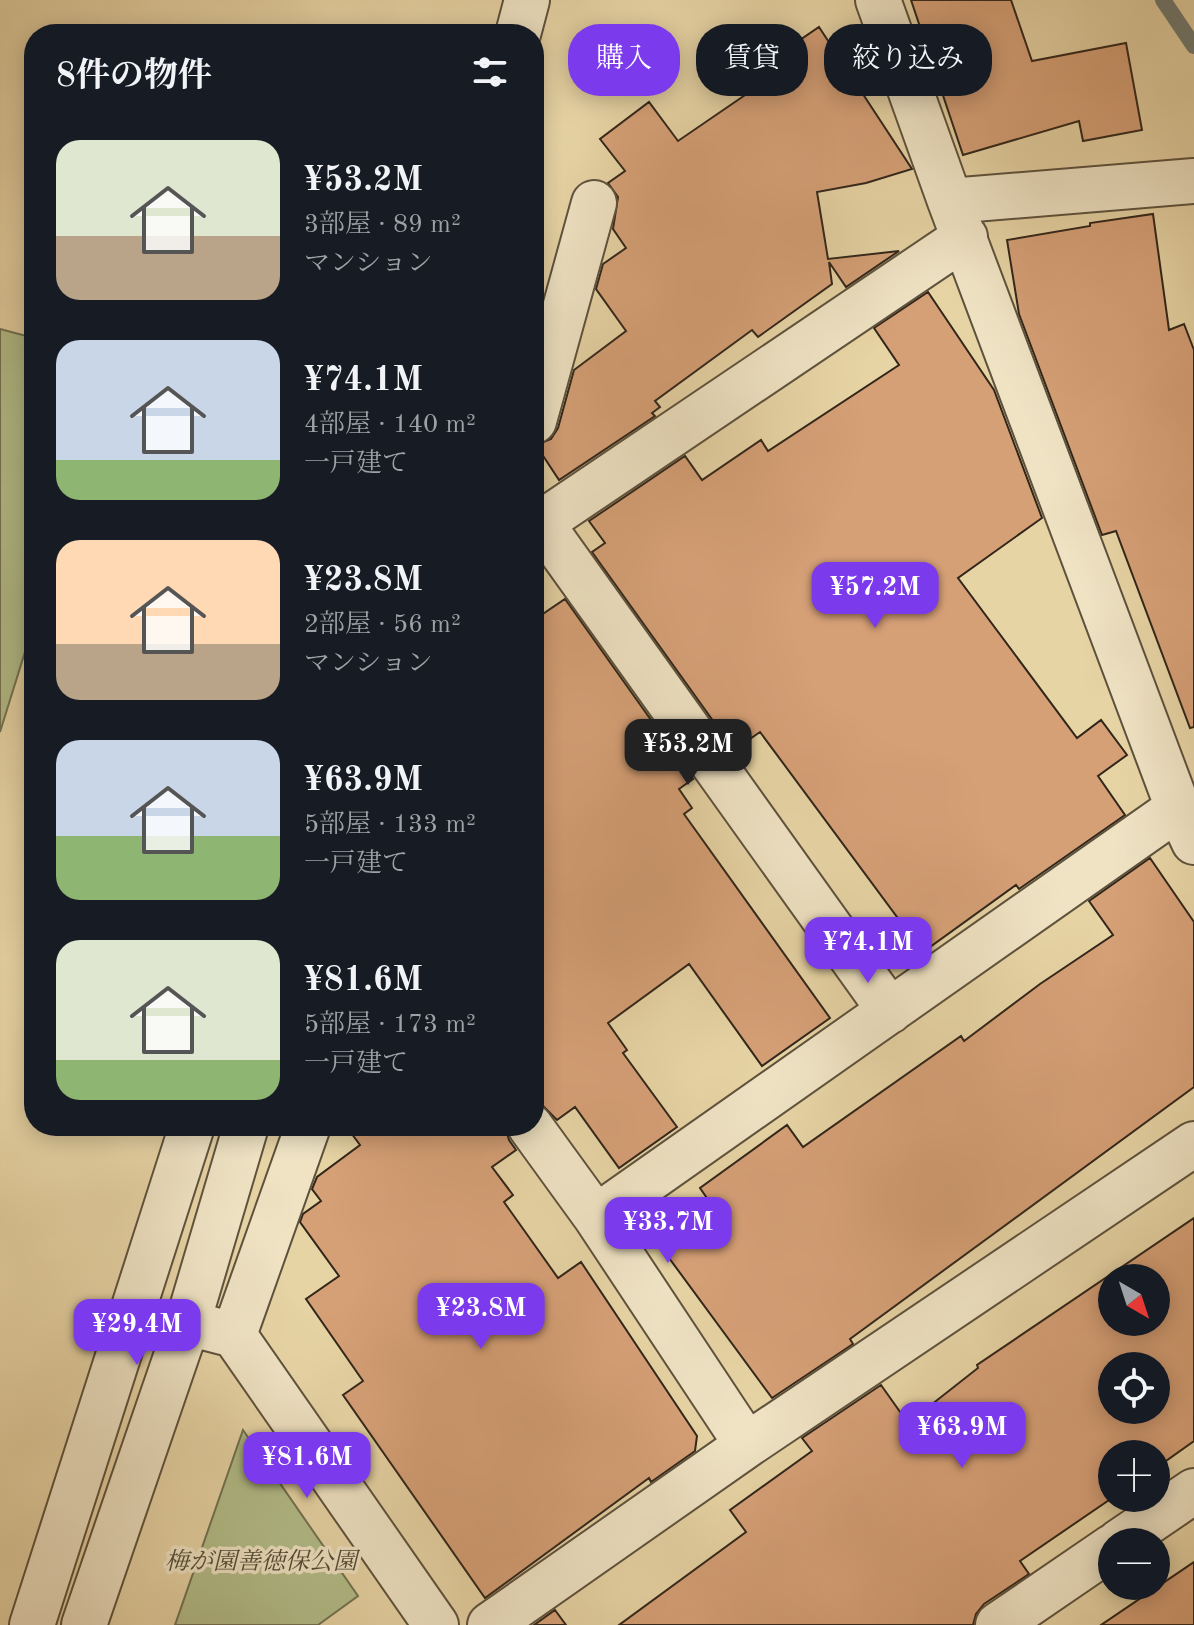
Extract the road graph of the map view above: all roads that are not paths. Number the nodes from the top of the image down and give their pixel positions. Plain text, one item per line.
1 (527, 0) edge
2 (878, 0) edge
3 (521, 24) edge
4 (1194, 181) edge
5 (594, 203) dead end
6 (957, 219) junction
7 (544, 385) edge
8 (544, 519) edge
9 (544, 531) edge
10 (1186, 825) edge
11 (890, 1011) junction
12 (189, 1136) edge
13 (243, 1136) edge
14 (304, 1136) edge
15 (537, 1136) edge
16 (1194, 1144) edge
17 (596, 1217) junction
18 (188, 1322) junction
19 (234, 1335) junction
20 (747, 1445) junction
21 (1194, 1491) edge
22 (1140, 1528) edge
23 (1098, 1557) edge
24 (24, 1610) edge
25 (84, 1625) edge
26 (436, 1625) edge
27 (490, 1625) edge
28 (998, 1625) edge

1 - 3 street
2 - 6 street
4 - 6 street
5 - 7 street
6 - 8 street
6 - 10 street
9 - 11 street
10 - 11 street
11 - 17 street
12 - 24 street
13 - 18 street
14 - 19 street
15 - 17 street
16 - 20 street
17 - 20 street
18 - 19 street
18 - 25 street
19 - 26 street
20 - 27 street
21 - 22 street
23 - 28 street

